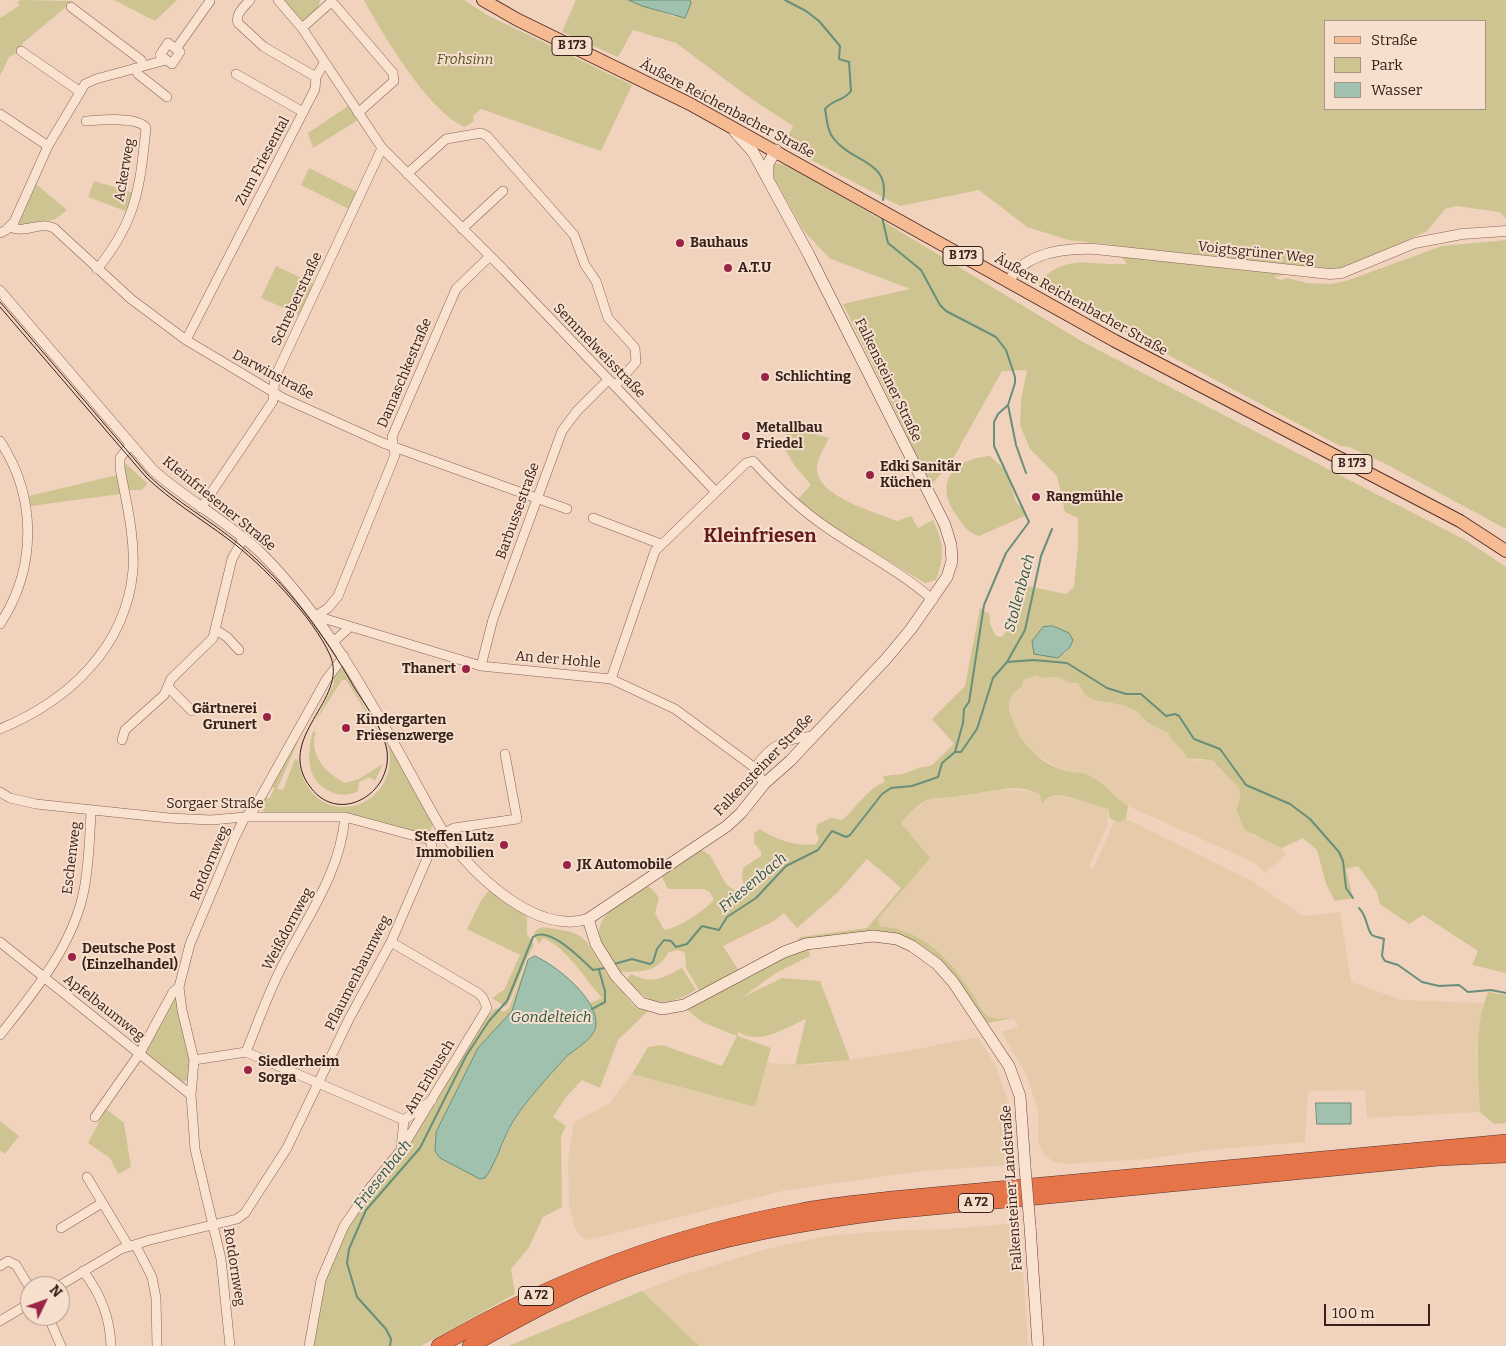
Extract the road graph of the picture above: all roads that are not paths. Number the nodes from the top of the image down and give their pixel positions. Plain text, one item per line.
1 (250, 0) edge
2 (278, 0) edge
3 (483, 0) edge
4 (210, 1) edge
5 (71, 8) dead end
6 (302, 28) junction
7 (22, 51) dead end
8 (324, 63) junction
9 (139, 67) junction
10 (236, 74) dead end
11 (316, 77) junction
12 (79, 91) junction
13 (167, 97) dead end
14 (303, 112) junction
15 (358, 113) junction
16 (0, 114) edge
17 (86, 121) dead end
18 (730, 126) junction
19 (48, 146) junction
20 (382, 148) junction
21 (771, 148) junction
22 (759, 162) junction
23 (407, 174) junction
24 (768, 178) junction
25 (503, 191) dead end
26 (10, 227) junction
27 (462, 229) junction
28 (1506, 231) edge
29 (0, 233) edge
30 (490, 256) junction
31 (97, 270) junction
32 (1008, 282) junction
33 (0, 291) edge
34 (186, 340) junction
35 (612, 383) junction
36 (274, 392) junction
37 (0, 442) edge
38 (130, 445) junction
39 (393, 446) junction
40 (716, 492) junction
41 (537, 499) junction
42 (201, 508) junction
43 (568, 509) dead end
44 (593, 518) dead end
45 (243, 539) junction
46 (660, 546) junction
47 (1506, 551) edge
48 (933, 600) junction
49 (316, 616) junction
50 (0, 624) edge
51 (350, 627) junction
52 (216, 630) junction
53 (333, 642) junction
54 (239, 650) dead end
55 (344, 656) junction
56 (481, 666) junction
57 (611, 679) junction
58 (168, 688) junction
59 (192, 711) dead end
60 (0, 729) edge
61 (813, 736) junction
62 (122, 740) dead end
63 (505, 754) dead end
64 (755, 768) junction
65 (764, 784) junction
66 (0, 792) edge
67 (92, 810) junction
68 (245, 817) junction
69 (345, 817) junction
70 (443, 832) junction
71 (430, 840) junction
72 (588, 919) junction
73 (0, 942) edge
74 (391, 942) junction
75 (43, 978) junction
76 (179, 987) junction
77 (0, 1035) edge
78 (246, 1052) junction
79 (140, 1053) junction
80 (194, 1060) junction
81 (319, 1084) junction
82 (191, 1095) junction
83 (434, 1098) junction
84 (95, 1117) dead end
85 (404, 1120) junction
86 (1506, 1142) edge
87 (401, 1150) junction
88 (1506, 1154) edge
89 (87, 1177) dead end
90 (102, 1203) junction
91 (213, 1225) junction
92 (61, 1228) dead end
93 (133, 1246) junction
94 (0, 1266) edge
95 (83, 1271) junction
96 (22, 1276) edge
97 (70, 1279) edge
98 (20, 1309) edge
99 (0, 1321) edge
100 (52, 1326) edge
101 (443, 1344) edge
102 (61, 1346) edge
103 (111, 1346) edge
104 (157, 1346) edge
105 (230, 1346) edge
106 (309, 1346) edge
107 (470, 1346) edge
108 (1038, 1346) edge

1 - 11 street
2 - 6 street
3 - 18 main road, Äußere Reichenbacher Straße / B 173
4 - 9 street
5 - 9 street
6 - 8 street
6 - 15 street
7 - 12 street
8 - 11 street, Zum Friesental
8 - 15 street, Semmelweisstraße
9 - 12 street
9 - 13 street
10 - 14 street
11 - 14 street, Zum Friesental
12 - 19 street
14 - 34 street, Zum Friesental
15 - 20 street, Semmelweisstraße
16 - 19 street
17 - 31 street, Ackerweg
18 - 21 main road, Äußere Reichenbacher Straße / B 173
18 - 22 main road, Falkensteiner Straße
19 - 26 street
20 - 23 street, Semmelweisstraße
20 - 36 street, Schreberstraße
21 - 22 main road
21 - 24 main road
21 - 32 main road, Äußere Reichenbacher Straße / B 173
22 - 24 main road, Falkensteiner Straße
23 - 27 street, Semmelweisstraße
23 - 35 street, Barbussestraße
24 - 48 main road, Falkensteiner Straße
25 - 27 street
26 - 29 street
26 - 31 street, Darwinstraße
27 - 30 street, Semmelweisstraße
28 - 32 street, Voigtsgrüner Weg
30 - 35 street, Semmelweisstraße
30 - 39 street, Damaschkestraße
31 - 34 street, Darwinstraße
32 - 47 main road, Äußere Reichenbacher Straße / B 173
33 - 38 street, Kleinfriesener Straße
34 - 36 street, Darwinstraße
35 - 40 street, Semmelweisstraße
35 - 41 street, Barbussestraße
36 - 39 street, Darwinstraße
36 - 42 street, Schreberstraße
37 - 50 street
38 - 42 street, Kleinfriesener Straße
38 - 60 street
39 - 41 street, Darwinstraße
39 - 49 street, Damaschkestraße
40 - 46 street
40 - 48 street
41 - 43 street, Darwinstraße
41 - 56 street, Barbussestraße
42 - 45 street, Kleinfriesener Straße
44 - 46 street
45 - 49 street, Kleinfriesener Straße
45 - 52 street
46 - 57 street
48 - 61 main road, Falkensteiner Straße
49 - 51 street, An der Hohle
49 - 53 street, Kleinfriesener Straße
51 - 53 street
51 - 56 street, An der Hohle
52 - 54 street
52 - 58 street
53 - 55 street, Kleinfriesener Straße
55 - 68 street, Rotdornweg
55 - 70 street, Kleinfriesener Straße
56 - 57 street, An der Hohle
57 - 64 street, An der Hohle
58 - 59 street
58 - 62 street
61 - 64 street
61 - 65 main road, Falkensteiner Straße
63 - 70 street
64 - 65 street, An der Hohle
65 - 72 main road, Falkensteiner Straße
66 - 67 street, Sorgaer Straße
67 - 68 street, Sorgaer Straße
67 - 75 street, Eschenweg
68 - 69 street, Sorgaer Straße
68 - 76 street, Rotdornweg
69 - 71 street, Sorgaer Straße
69 - 78 street, Weißdornweg
70 - 71 street
70 - 72 street, Kleinfriesener Straße
71 - 74 street, Pflaumenbaumweg
72 - 108 main road, Falkensteiner Landstraße, bridge
73 - 75 street, Apfelbaumweg
74 - 81 street, Pflaumenbaumweg
74 - 83 street, Am Erlbusch
75 - 77 street, Eschenweg
75 - 79 street, Apfelbaumweg
76 - 79 street, Rotdornweg
76 - 80 street, Rotdornweg
78 - 80 street
78 - 81 street
79 - 82 street, Apfelbaumweg
79 - 84 street, Rotdornweg
80 - 82 street, Rotdornweg
81 - 85 street
81 - 91 street, Pflaumenbaumweg
82 - 91 street, Rotdornweg
83 - 85 street
83 - 87 street, Am Erlbusch
85 - 87 street
86 - 101 highway, A 72
87 - 106 street, Am Erlbusch
88 - 107 highway, A 72
89 - 90 street
90 - 92 street
90 - 93 street
91 - 93 street, Pflaumenbaumweg
91 - 105 street, Rotdornweg
93 - 95 street, Pflaumenbaumweg
93 - 104 street
94 - 96 street
95 - 97 street, Pflaumenbaumweg
95 - 103 street
98 - 99 street
100 - 102 street

